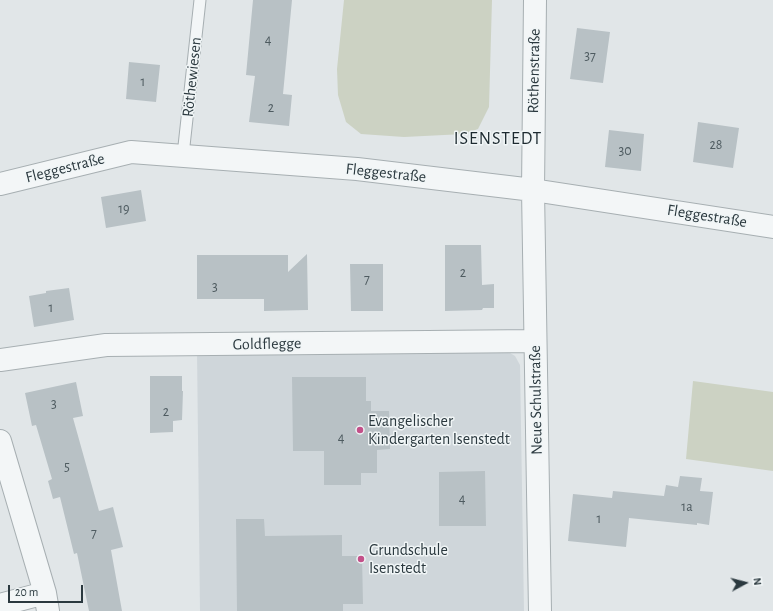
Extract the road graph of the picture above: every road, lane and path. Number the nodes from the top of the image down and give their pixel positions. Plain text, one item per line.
1 (200, 0) edge
2 (535, 0) edge
3 (183, 155) junction
4 (0, 184) edge
5 (533, 190) junction
6 (773, 226) edge
7 (535, 341) junction
8 (0, 360) edge
9 (0, 441) edge
10 (46, 602) edge
11 (0, 604) edge
12 (540, 611) edge

1 - 3 lane, Röthewiesen
2 - 5 street, Röthenstraße
3 - 4 street, Fleggestraße
3 - 5 street, Fleggestraße
5 - 6 street, Fleggestraße
5 - 7 street, Neue Schulstraße
7 - 8 street, Goldflegge
7 - 12 street, Neue Schulstraße
9 - 10 street
10 - 11 street

